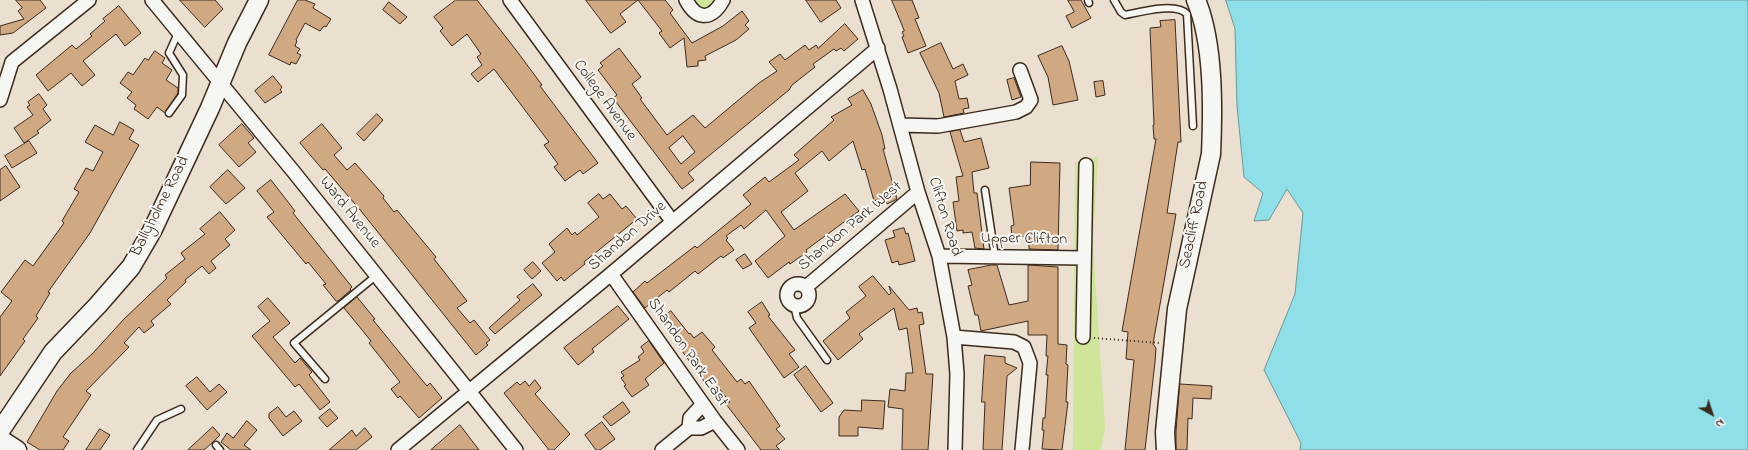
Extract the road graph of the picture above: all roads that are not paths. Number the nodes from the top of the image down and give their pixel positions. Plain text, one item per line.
1 (89, 0) edge
2 (152, 0) edge
3 (259, 0) edge
4 (510, 0) edge
5 (686, 0) edge
6 (723, 0) edge
7 (862, 0) edge
8 (1114, 0) edge
9 (1196, 0) edge
10 (179, 33) junction
11 (878, 48) junction
12 (1020, 70) dead end
13 (220, 84) junction
14 (2, 85) edge
15 (0, 100) edge
16 (169, 113) dead end
17 (900, 125) junction
18 (1193, 126) dead end
19 (1086, 166) dead end
20 (985, 190) dead end
21 (918, 192) junction
22 (672, 222) junction
23 (939, 256) junction
24 (995, 257) junction
25 (1084, 258) junction
26 (611, 274) junction
27 (377, 275) junction
28 (794, 305) joint
29 (954, 337) junction
30 (1083, 337) road end
31 (827, 360) dead end
32 (325, 379) dead end
33 (470, 392) junction
34 (703, 404) junction
35 (181, 409) dead end
36 (715, 420) junction
37 (689, 428) junction
38 (0, 431) edge
39 (17, 450) edge
40 (137, 450) edge
41 (398, 450) edge
42 (516, 450) edge
43 (662, 450) edge
44 (738, 450) edge
45 (955, 450) edge
46 (1022, 450) edge
47 (1166, 450) edge

1 - 14 street
2 - 10 street, Ward Avenue
3 - 13 main road, Ballyholme Road
4 - 22 street, College Avenue
5 - 6 street
7 - 11 street, Clifton Road
8 - 18 lane
9 - 47 main road, Seacliff Road
10 - 13 street, Ward Avenue
10 - 16 lane
11 - 17 street, Clifton Road
11 - 22 street, Shandon Drive
12 - 17 street
13 - 27 street, Ward Avenue
13 - 38 main road, Ballyholme Road
14 - 15 street
17 - 21 street, Clifton Road
19 - 25 street
20 - 24 lane
21 - 23 street, Clifton Road
21 - 28 street, Shandon Park West
22 - 26 street, Shandon Drive
23 - 24 street, Upper Clifton
23 - 29 street, Clifton Road
24 - 25 street, Upper Clifton
25 - 30 street
26 - 33 street, Shandon Drive
26 - 34 street, Shandon Park East
27 - 32 lane
27 - 33 street, Ward Avenue
28 - 31 lane
29 - 45 street, Clifton Road
29 - 46 street
33 - 41 street, Shandon Drive
33 - 42 street, Ward Avenue
34 - 36 street, Shandon Park East
34 - 37 street
35 - 40 lane
36 - 37 street
36 - 44 street, Shandon Park East
37 - 43 street
38 - 39 main road

